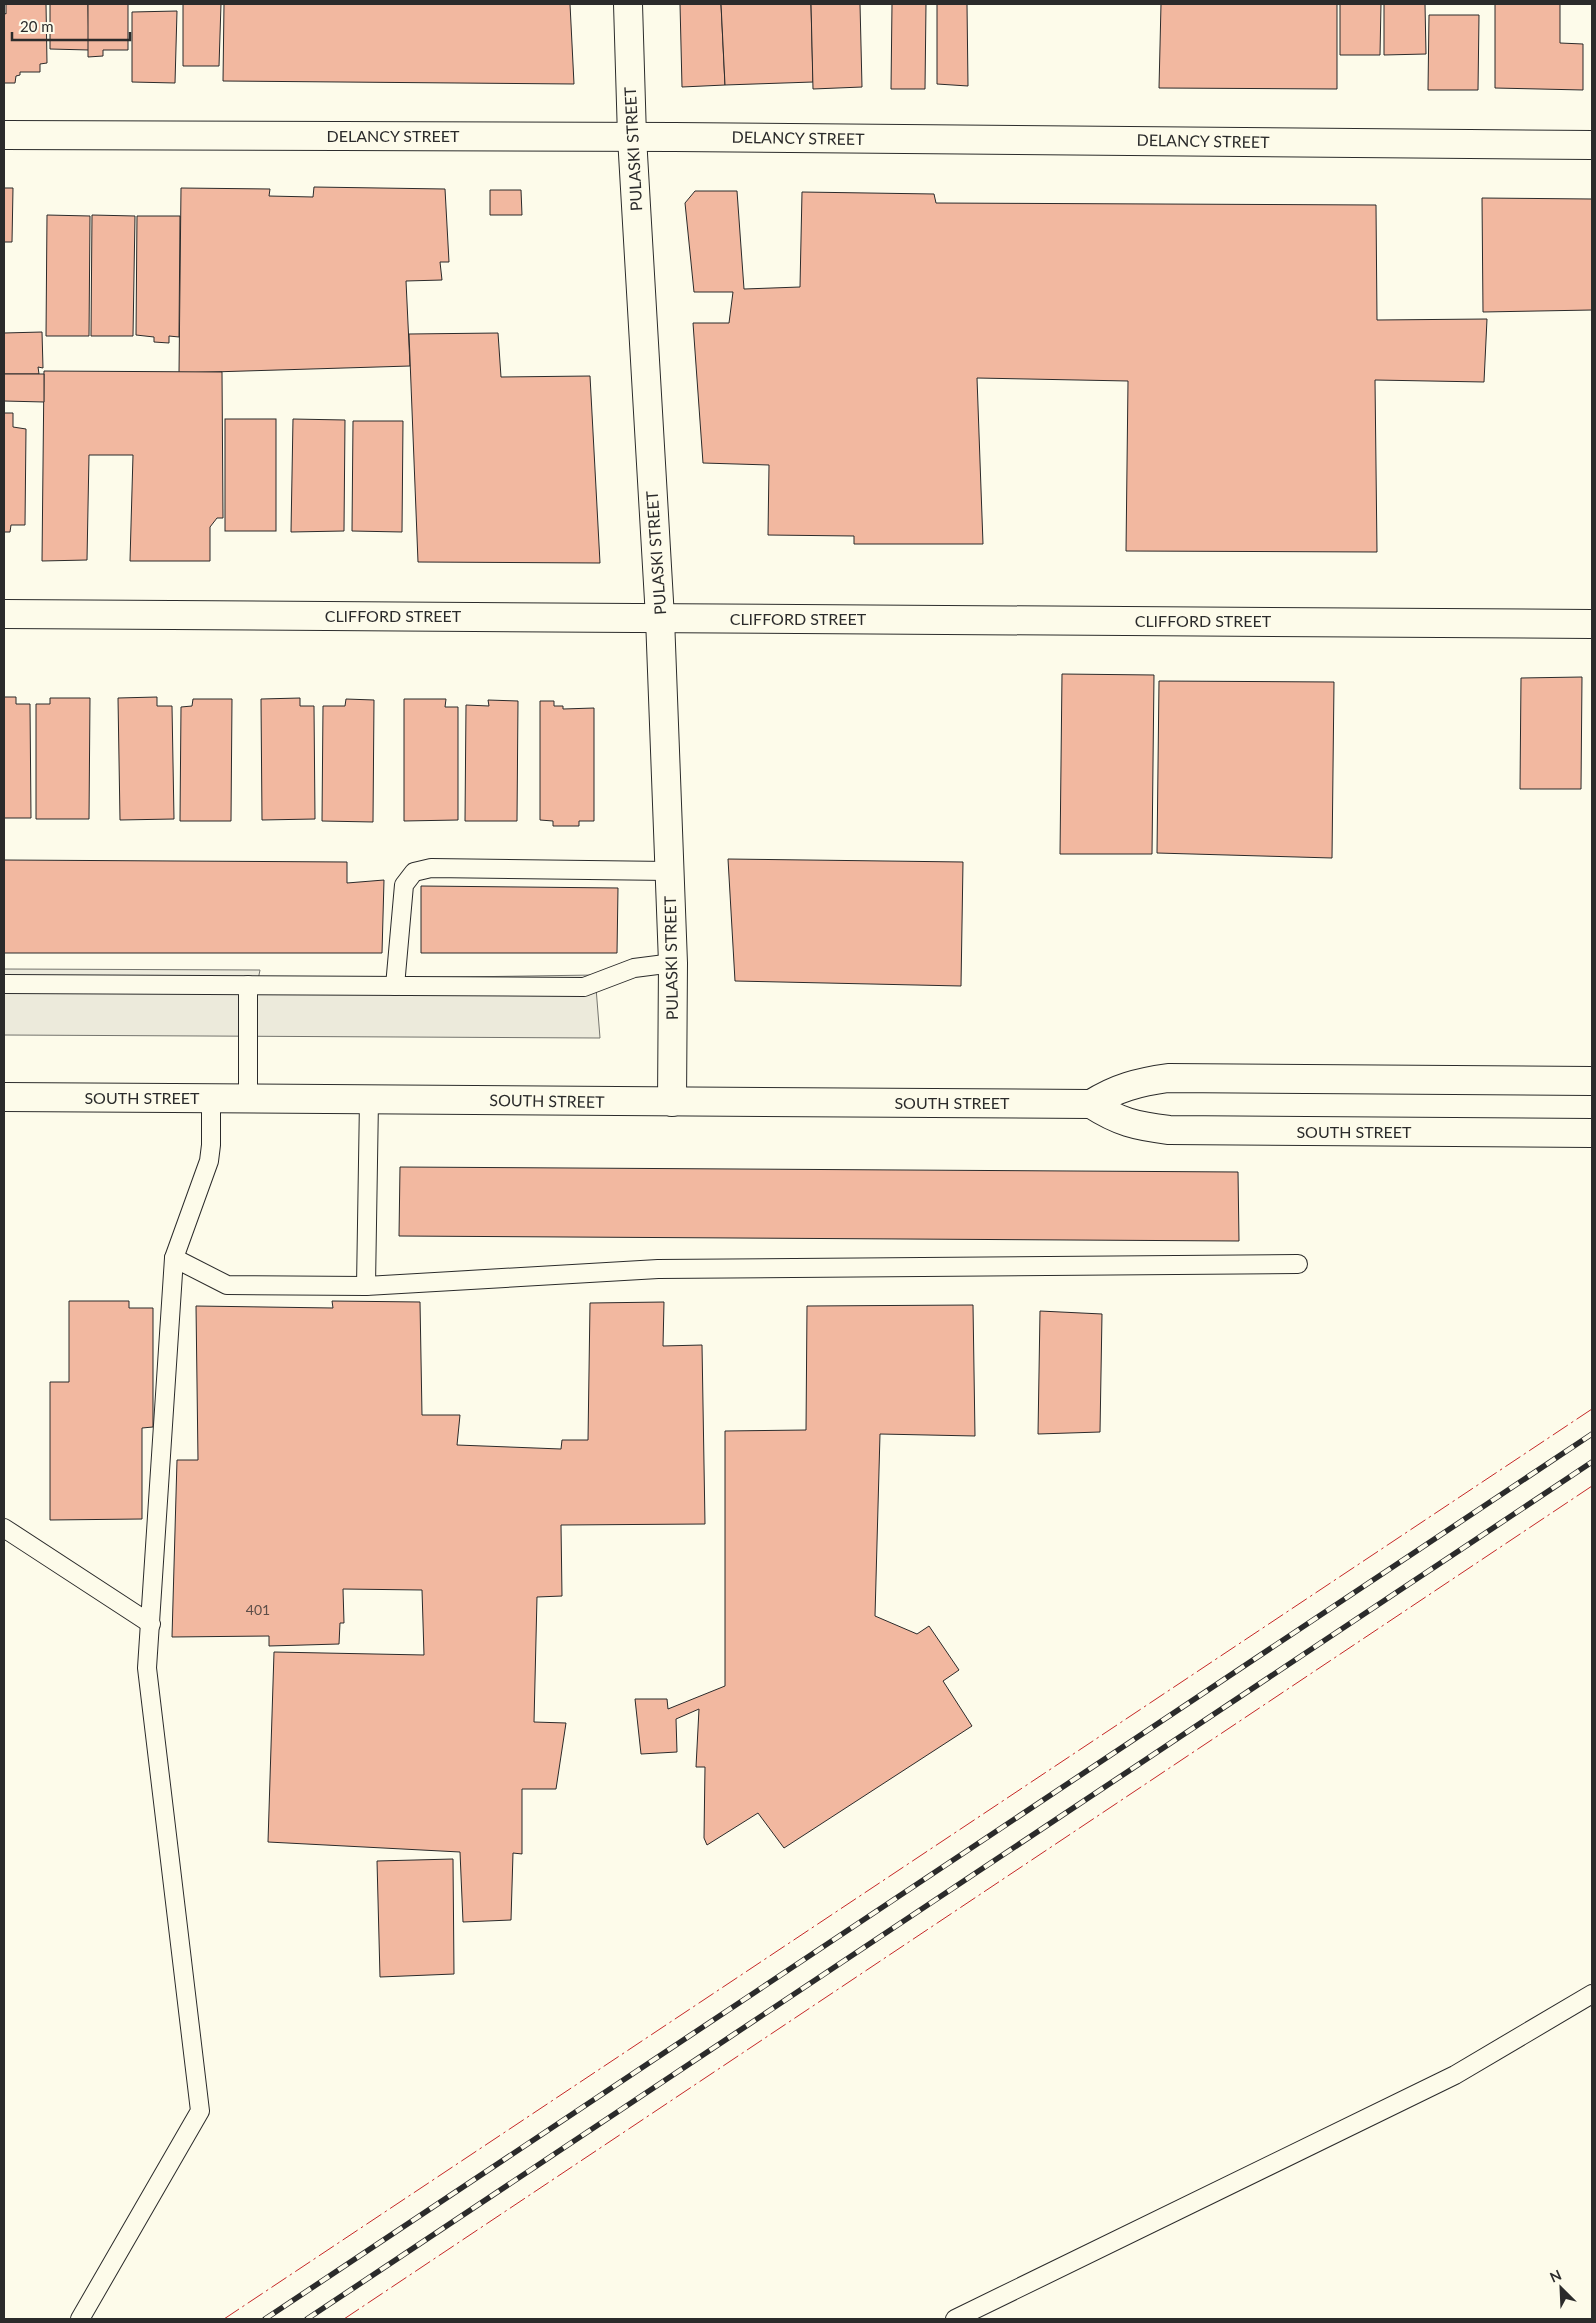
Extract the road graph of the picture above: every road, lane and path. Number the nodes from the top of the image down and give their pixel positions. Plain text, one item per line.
1 (628, 4) edge
2 (4, 135) edge
3 (632, 137) junction
4 (1592, 145) edge
5 (4, 614) edge
6 (660, 618) junction
7 (1592, 624) edge
8 (669, 871) junction
9 (673, 963) junction
10 (4, 984) edge
11 (248, 985) junction
12 (395, 986) junction
13 (1592, 1081) edge
14 (4, 1098) edge
15 (211, 1099) junction
16 (248, 1099) junction
17 (368, 1100) junction
18 (672, 1102) junction
19 (1091, 1104) junction
20 (1592, 1133) edge
21 (174, 1258) junction
22 (1298, 1264) dead end
23 (366, 1286) junction
24 (4, 1528) edge
25 (151, 1624) junction
26 (1592, 1994) edge
27 (80, 2319) edge
28 (955, 2319) edge

1 - 3 street, PULASKI STREET
2 - 3 street, DELANCY STREET
3 - 4 street, DELANCY STREET
3 - 6 street, PULASKI STREET
5 - 6 street, CLIFFORD STREET
6 - 7 street, CLIFFORD STREET
6 - 8 street, PULASKI STREET
8 - 9 street, PULASKI STREET
8 - 12 lane
9 - 12 lane
9 - 18 street, PULASKI STREET
10 - 11 lane
11 - 12 lane
11 - 16 lane
13 - 19 street
14 - 15 street, SOUTH STREET
15 - 16 street, SOUTH STREET
15 - 21 lane
16 - 17 street, SOUTH STREET
17 - 18 street, SOUTH STREET
17 - 23 lane
18 - 19 street, SOUTH STREET
19 - 20 street, SOUTH STREET
21 - 23 lane
21 - 25 lane
22 - 23 lane
24 - 25 lane
25 - 27 lane
26 - 28 lane

